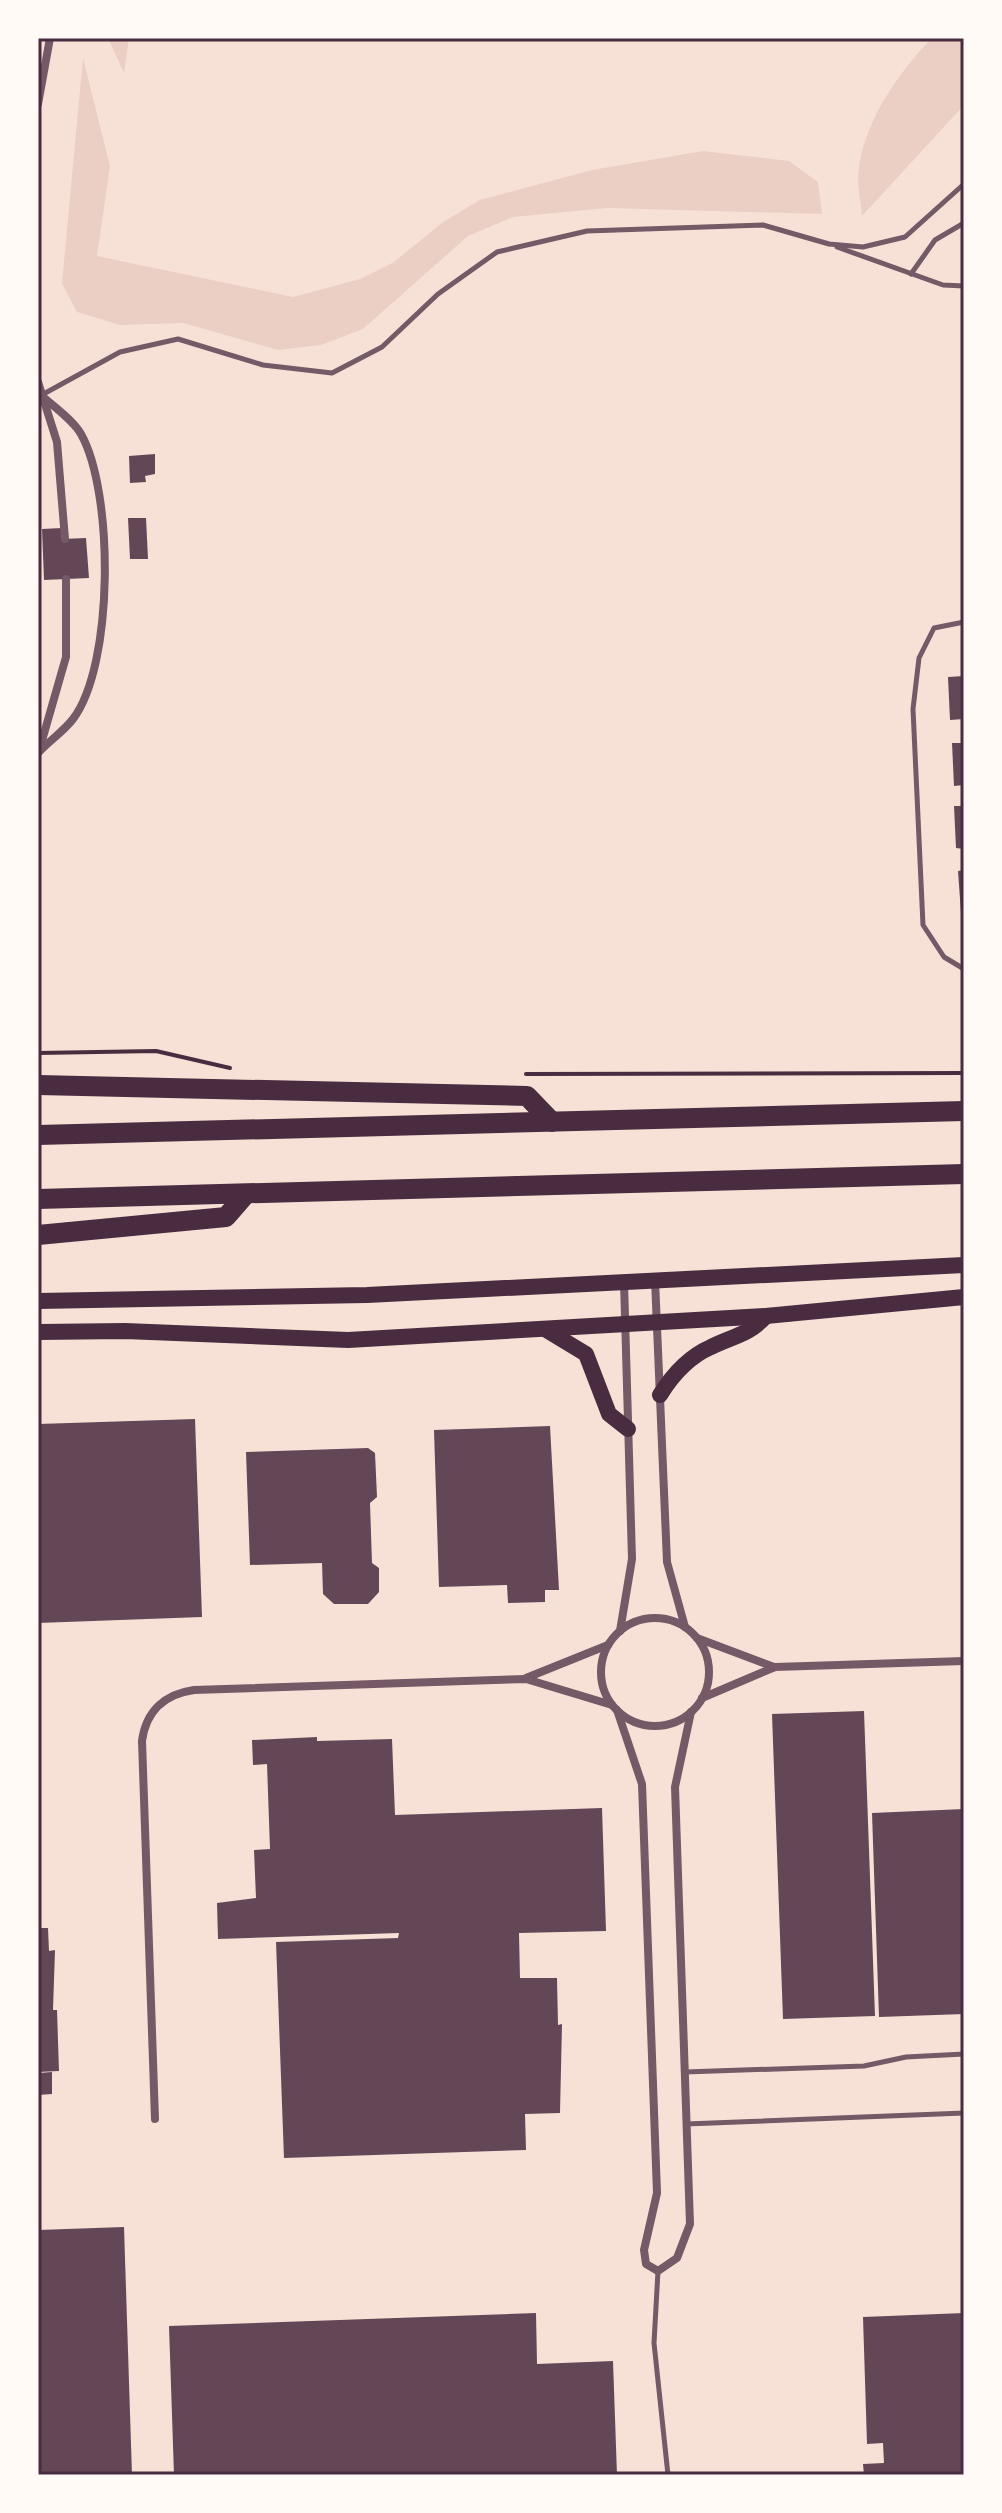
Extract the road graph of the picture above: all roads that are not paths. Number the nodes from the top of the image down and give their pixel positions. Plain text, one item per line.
1 (50, 38) edge
2 (38, 104) edge
3 (964, 184) edge
4 (964, 223) edge
5 (829, 244) junction
6 (911, 274) junction
7 (964, 286) edge
8 (38, 382) edge
9 (40, 396) edge
10 (65, 539) dead end
11 (66, 579) dead end
12 (964, 622) edge
13 (38, 752) edge
14 (964, 969) edge
15 (38, 1085) edge
16 (964, 1111) edge
17 (552, 1122) junction
18 (38, 1135) edge
19 (964, 1174) edge
20 (246, 1194) junction
21 (38, 1199) edge
22 (38, 1235) edge
23 (964, 1265) edge
24 (655, 1280) junction
25 (624, 1282) junction
26 (964, 1297) edge
27 (38, 1301) edge
28 (766, 1316) junction
29 (658, 1323) junction
30 (626, 1324) junction
31 (543, 1329) junction
32 (38, 1332) edge
33 (660, 1395) junction
34 (628, 1429) junction
35 (685, 1627) junction
36 (620, 1631) junction
37 (697, 1637) junction
38 (608, 1645) junction
39 (964, 1661) edge
40 (775, 1667) junction
41 (526, 1679) junction
42 (702, 1698) junction
43 (614, 1708) junction
44 (691, 1712) junction
45 (964, 2054) edge
46 (685, 2072) junction
47 (964, 2113) edge
48 (155, 2119) dead end
49 (686, 2124) junction
50 (658, 2271) junction
51 (668, 2475) edge

1 - 2 street
3 - 5 lane
4 - 6 lane
5 - 6 lane
5 - 9 lane
6 - 7 lane
8 - 9 street
9 - 10 street
9 - 13 street
11 - 13 street
12 - 14 lane
15 - 17 highway
16 - 17 highway
17 - 18 highway
19 - 20 highway
20 - 21 highway
20 - 22 highway
23 - 24 main road
24 - 25 main road
24 - 29 street
25 - 27 main road
25 - 30 street
26 - 28 main road
28 - 29 main road
28 - 33 main road
29 - 30 main road
29 - 33 street
30 - 31 main road
30 - 34 street
31 - 32 main road
31 - 34 main road
33 - 35 street
34 - 36 street
35 - 36 street
35 - 37 street
36 - 38 street
37 - 40 street
37 - 42 street
38 - 41 street
38 - 43 street
39 - 40 street
40 - 42 street
41 - 43 street
41 - 48 street
42 - 44 street
43 - 44 street
43 - 50 street
44 - 46 street
45 - 46 lane
46 - 49 street
47 - 49 lane
49 - 50 street
50 - 51 lane

